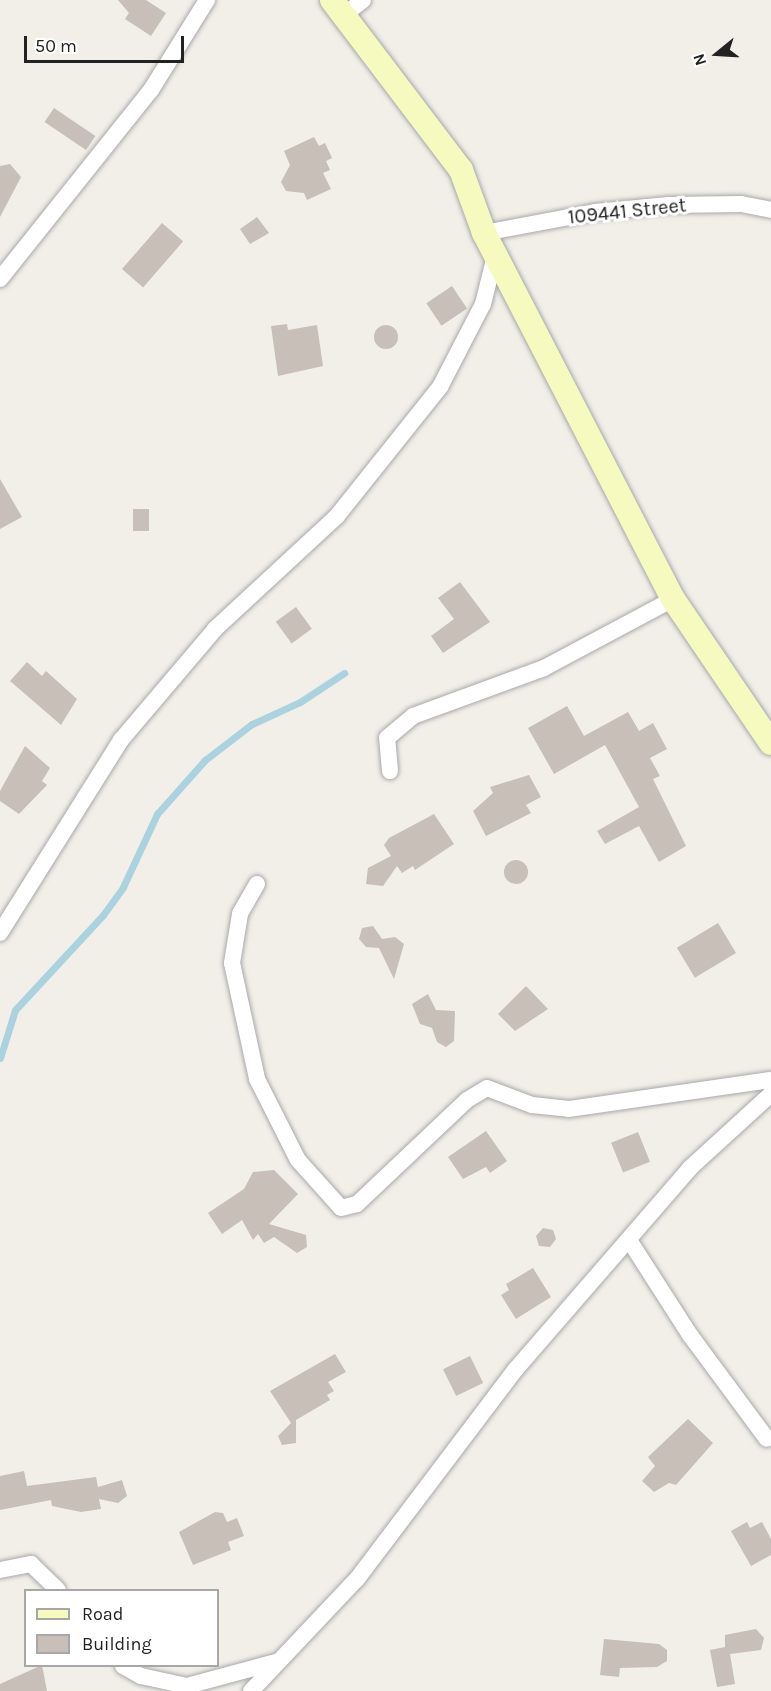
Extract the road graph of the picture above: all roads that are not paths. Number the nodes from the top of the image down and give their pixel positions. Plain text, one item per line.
1 (207, 0) edge
2 (363, 0) edge
3 (338, 7) edge
4 (771, 210) edge
5 (484, 233) junction
6 (0, 279) edge
7 (673, 599) junction
8 (771, 743) edge
9 (390, 771) dead end
10 (257, 884) dead end
11 (0, 933) edge
12 (771, 1080) edge
13 (771, 1094) edge
14 (629, 1240) junction
15 (767, 1439) dead end
16 (0, 1570) edge
17 (57, 1589) edge
18 (279, 1660) junction
19 (126, 1667) edge
20 (251, 1691) edge

1 - 6 street
2 - 3 street
3 - 5 street
4 - 5 street, 109441 Street
5 - 7 street
5 - 11 street
7 - 8 street
7 - 9 street
10 - 12 street
13 - 14 street
14 - 15 street
14 - 18 street
16 - 17 street
18 - 19 street
18 - 20 street

